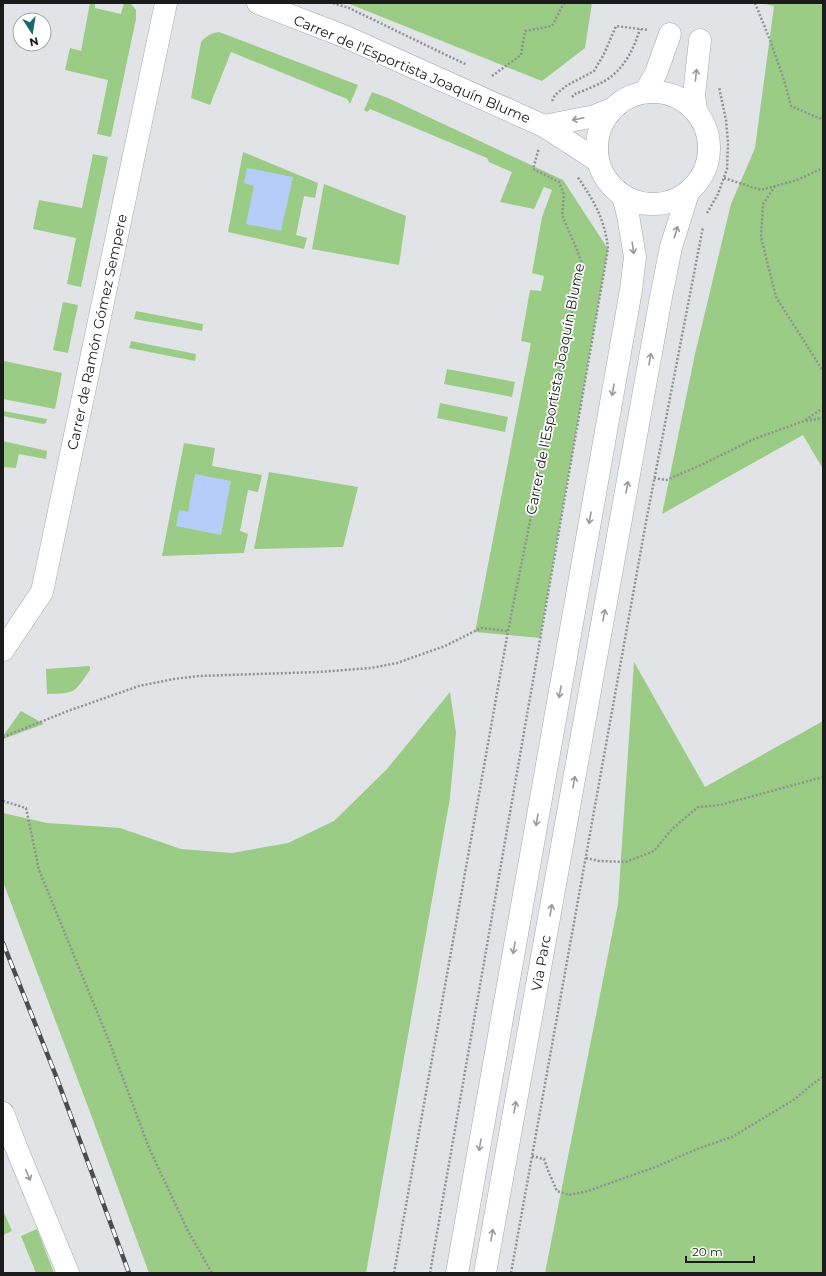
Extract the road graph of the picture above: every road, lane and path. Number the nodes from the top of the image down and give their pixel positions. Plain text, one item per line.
1 (166, 3) edge
2 (258, 3) edge
3 (333, 3) edge
4 (564, 3) edge
5 (755, 3) edge
6 (640, 29) dead end
7 (670, 34) dead end
8 (700, 40) dead end
9 (471, 66) dead end
10 (485, 73) dead end
11 (492, 76) junction
12 (499, 80) dead end
13 (645, 92) junction
14 (612, 109) junction
15 (696, 110) junction
16 (823, 119) edge
17 (552, 125) junction
18 (598, 162) junction
19 (823, 168) edge
20 (576, 174) dead end
21 (724, 178) dead end
22 (775, 186) junction
23 (688, 193) junction
24 (623, 196) junction
25 (823, 371) edge
26 (823, 408) edge
27 (823, 418) edge
28 (804, 421) junction
29 (654, 478) dead end
30 (508, 631) junction
31 (3, 650) edge
32 (3, 737) edge
33 (823, 777) edge
34 (3, 801) edge
35 (586, 858) dead end
36 (823, 1077) edge
37 (3, 1113) edge
38 (9, 1151) edge
39 (532, 1156) dead end
40 (68, 1273) edge
41 (212, 1273) edge
42 (394, 1273) edge
43 (430, 1273) edge
44 (457, 1273) edge
45 (485, 1273) edge

1 - 31 main road, Carrer de Ramón Gómez Sempere
2 - 17 main road, Carrer de l'Esportista Joaquín Blume
3 - 9 path
4 - 11 path
5 - 16 path
6 - 17 path
7 - 13 main road
15 -> 8 main road
10 - 11 path
11 - 12 path
13 - 14 main road
13 - 15 main road
14 -> 17 main road
14 - 18 main road
15 - 23 main road
17 - 18 main road, Carrer de l'Esportista Joaquín Blume
17 - 30 path, Carrer de l'Esportista Joaquín Blume
18 - 24 main road
19 - 22 path
20 - 43 path
21 - 22 path
22 - 25 path
23 - 24 main road
45 -> 23 main road, Via Parc
24 -> 44 main road, Via Parc
26 - 28 path
27 - 28 path
28 - 29 path
30 - 32 path
30 - 42 path, Carrer de l'Esportista Joaquín Blume
33 - 35 path
34 - 41 path
36 - 39 path
37 - 38 main road
38 -> 40 main road

